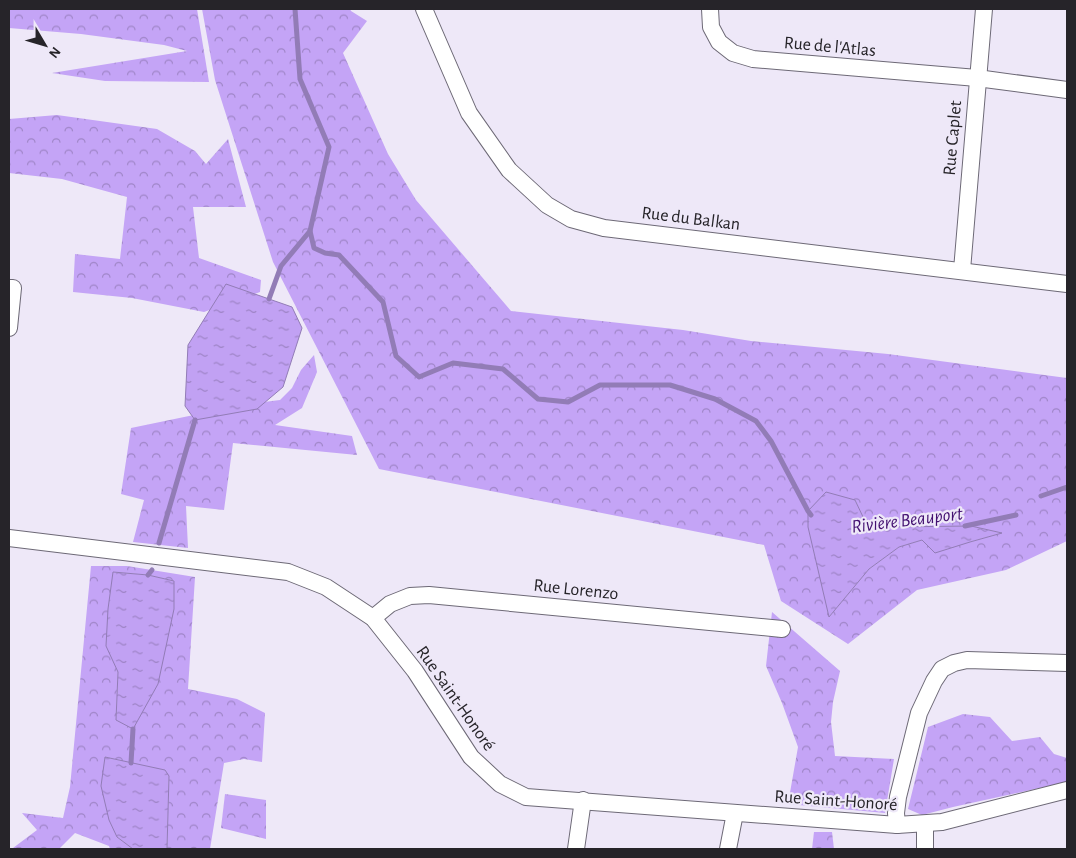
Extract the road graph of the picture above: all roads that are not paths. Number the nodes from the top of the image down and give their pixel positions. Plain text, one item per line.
1 (424, 9) edge
2 (710, 9) edge
3 (984, 9) edge
4 (977, 78) junction
5 (1067, 90) edge
6 (962, 270) junction
7 (1067, 284) edge
8 (11, 288) edge
9 (9, 328) edge
10 (9, 538) edge
11 (373, 618) junction
12 (782, 630) dead end
13 (1067, 663) edge
14 (1067, 790) edge
15 (583, 800) junction
16 (735, 813) junction
17 (925, 824) junction
18 (897, 825) junction
19 (576, 849) edge
20 (728, 849) edge
21 (925, 849) edge

1 - 6 street, Rue du Balkan
2 - 4 street, Rue de l'Atlas
3 - 4 street, Rue Caplet
4 - 5 street, Rue de l'Atlas
4 - 6 street, Rue Caplet
6 - 7 street, Rue du Balkan
8 - 9 street
10 - 11 street, Rue Saint-Honoré
11 - 12 street, Rue Lorenzo
11 - 15 street, Rue Saint-Honoré
13 - 18 street
14 - 17 street, Rue Saint-Honoré
15 - 16 street, Rue Saint-Honoré
15 - 19 street
16 - 18 street, Rue Saint-Honoré
16 - 20 street
17 - 18 street, Rue Saint-Honoré
17 - 21 street

